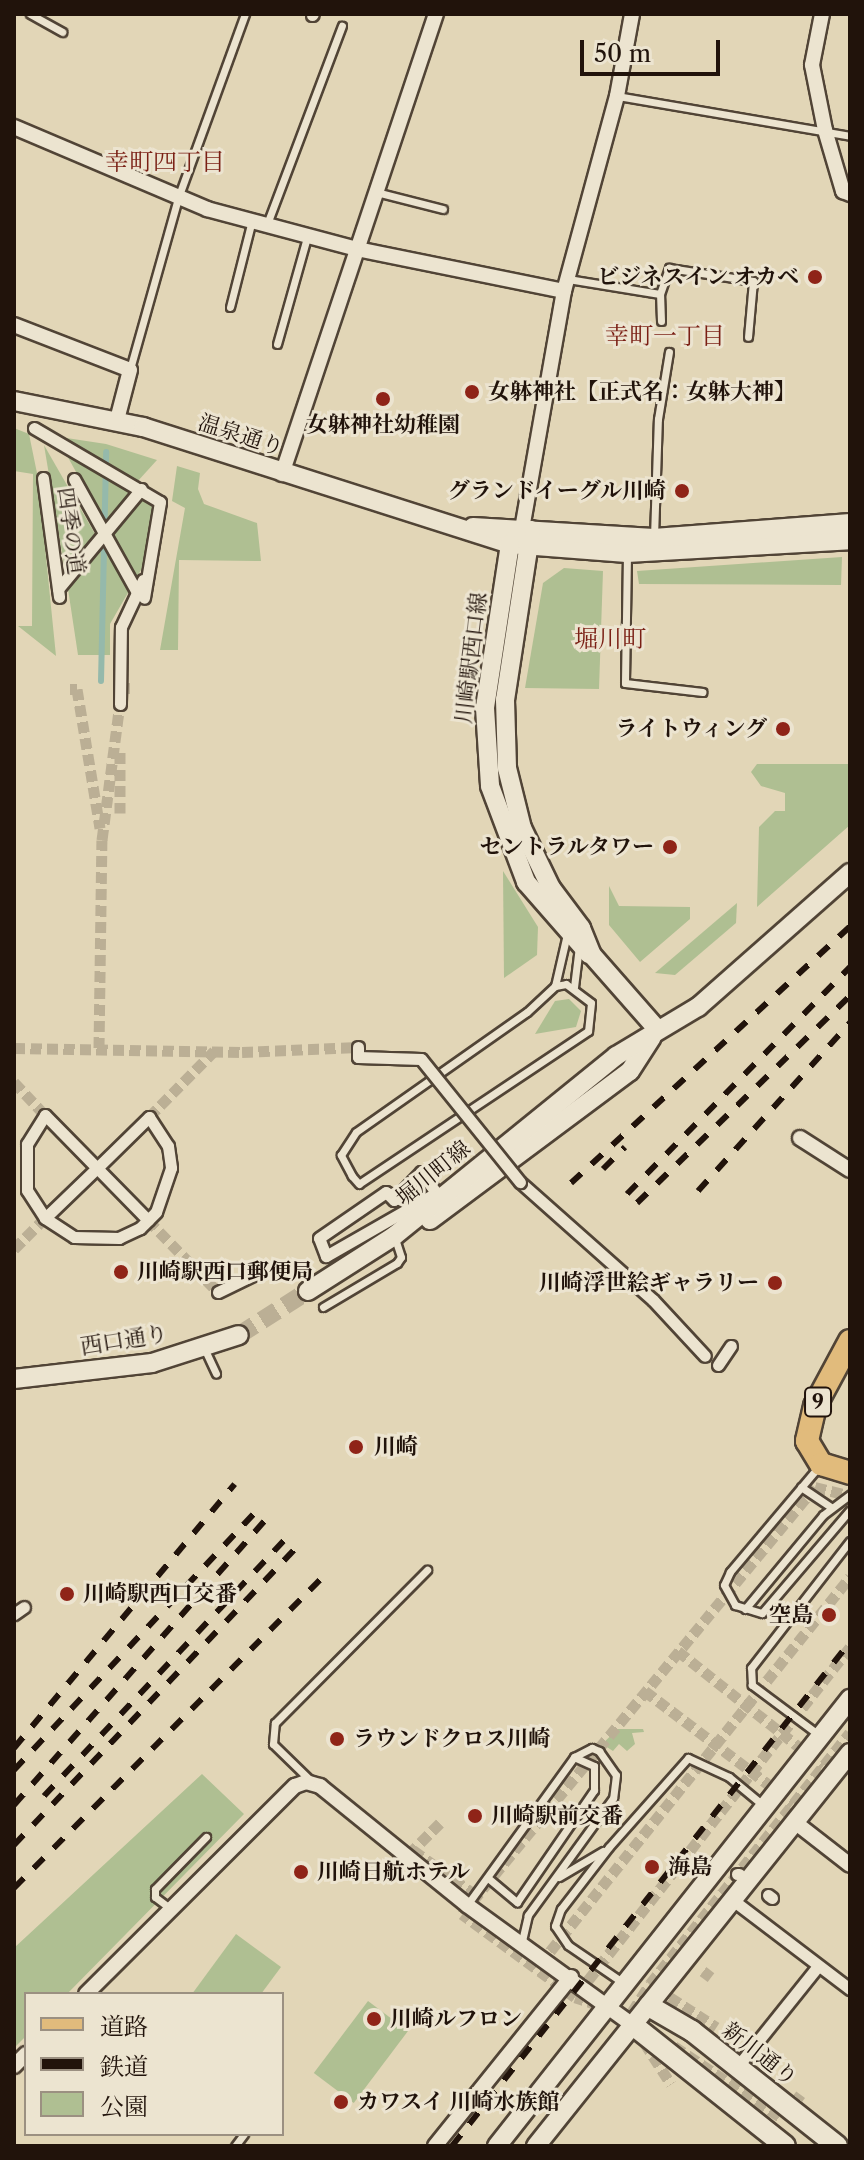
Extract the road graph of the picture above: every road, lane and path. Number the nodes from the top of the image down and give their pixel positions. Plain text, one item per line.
1 (30, 14) edge
2 (245, 14) edge
3 (436, 14) edge
4 (632, 14) edge
5 (822, 14) edge
6 (342, 26) dead end
7 (62, 32) dead end
8 (617, 96) junction
9 (14, 127) edge
10 (825, 130) junction
11 (850, 136) edge
12 (376, 192) junction
13 (850, 194) edge
14 (178, 198) junction
15 (443, 209) dead end
16 (252, 220) junction
17 (267, 224) junction
18 (308, 234) junction
19 (357, 249) junction
20 (566, 285) junction
21 (660, 294) junction
22 (230, 307) dead end
23 (661, 321) dead end
24 (14, 325) edge
25 (748, 337) dead end
26 (277, 344) dead end
27 (669, 352) dead end
28 (130, 370) junction
29 (14, 401) edge
30 (117, 420) junction
31 (34, 428) dead end
32 (282, 474) junction
33 (43, 478) dead end
34 (74, 479) dead end
35 (141, 489) junction
36 (850, 523) edge
37 (103, 536) junction
38 (523, 537) junction
39 (654, 538) junction
40 (850, 540) edge
41 (628, 545) junction
42 (141, 595) junction
43 (702, 692) dead end
44 (120, 704) dead end
45 (850, 873) edge
46 (580, 941) junction
47 (555, 986) junction
48 (574, 987) junction
49 (657, 1029) junction
50 (358, 1047) tunnel mouth
51 (800, 1138) dead end
52 (97, 1168) junction
53 (850, 1170) edge
54 (436, 1193) joint
55 (45, 1218) junction
56 (148, 1220) junction
57 (394, 1236) junction
58 (255, 1274) dead end
59 (308, 1291) tunnel mouth
60 (218, 1292) dead end
61 (323, 1307) dead end
62 (239, 1335) tunnel mouth
63 (850, 1341) edge
64 (731, 1346) dead end
65 (205, 1350) junction
66 (705, 1356) dead end
67 (718, 1365) dead end
68 (216, 1374) dead end
69 (14, 1379) edge
70 (821, 1464) junction
71 (850, 1473) edge
72 (801, 1487) junction
73 (850, 1495) edge
74 (832, 1508) junction
75 (850, 1510) edge
76 (850, 1541) edge
77 (427, 1570) dead end
78 (745, 1609) junction
79 (850, 1699) edge
80 (821, 1737) junction
81 (850, 1753) edge
82 (574, 1757) junction
83 (312, 1783) junction
84 (765, 1808) junction
85 (796, 1823) junction
86 (206, 1837) dead end
87 (609, 1847) junction
88 (850, 1865) edge
89 (488, 1878) junction
90 (553, 1880) junction
91 (734, 1901) junction
92 (467, 1905) junction
93 (171, 1909) junction
94 (522, 1942) junction
95 (818, 1966) junction
96 (571, 1977) junction
97 (628, 1986) junction
98 (850, 1989) edge
99 (88, 1992) edge
100 (649, 2006) junction
101 (609, 2009) junction
102 (633, 2025) junction
103 (738, 2066) junction
104 (435, 2146) edge
105 (497, 2146) edge
106 (536, 2146) edge
107 (785, 2146) edge
108 (837, 2146) edge

1 - 7 lane
2 - 14 lane
3 - 12 street
4 - 8 street
5 - 10 street
6 - 17 lane
8 - 10 lane
8 - 20 street
9 - 14 street
10 - 11 lane
10 - 13 street
12 - 15 lane
12 - 19 street
14 - 16 street
14 - 28 lane
16 - 17 street
16 - 22 lane
17 - 18 street
18 - 19 street
18 - 26 lane
19 - 20 street
19 - 32 street
20 - 21 lane
20 - 38 street
21 - 23 lane
21 - 25 lane
24 - 28 street
27 - 39 lane
28 - 30 street
29 - 30 street, 温泉通り
30 - 32 street, 温泉通り
31 - 35 street
32 - 38 street, 温泉通り
33 - 37 street, 四季の道
34 - 37 street, 四季の道
35 - 37 street, 四季の道
35 - 42 street
36 - 39 street, 温泉通り
37 - 42 street, 四季の道
38 - 41 street, 温泉通り
38 - 46 street, 川崎駅西口線
39 - 41 street, 温泉通り
40 - 41 street, 温泉通り
41 - 43 lane
42 - 44 street
45 - 49 street, 堀川町線
46 - 47 lane
46 - 48 lane
46 - 49 street, 川崎駅西口線
47 - 48 lane
47 - 48 lane
49 - 57 street, 堀川町線
50 - 66 street, bridge
51 - 53 street
52 - 55 street
52 - 55 street
52 - 56 street
52 - 56 street
54 - 54 street
55 - 56 street
57 - 59 street
57 - 61 lane
58 - 60 street
62 - 65 street, 西口通り
63 - 70 main road, 9
64 - 67 street
65 - 68 lane
65 - 69 street, 西口通り
70 - 71 main road
70 - 72 lane
72 - 74 lane
72 - 78 lane
73 - 74 lane
74 - 78 lane
75 - 78 lane
76 - 80 lane
77 - 83 lane
79 - 80 street
80 - 84 street
81 - 85 street
82 - 89 lane
82 - 89 lane
82 - 90 lane
83 - 92 street
83 - 93 street
84 - 87 lane
84 - 97 street
85 - 88 street
85 - 91 street
86 - 93 lane
87 - 90 lane
87 - 97 lane
89 - 92 lane
90 - 94 lane
91 - 95 street
91 - 100 street
92 - 94 street
93 - 99 street
94 - 96 street
95 - 98 street
95 - 103 street
96 - 101 street
96 - 104 street
97 - 100 street
97 - 101 street
100 - 102 street
100 - 103 main road, 新川通り
101 - 102 street
101 - 105 street
102 - 106 street
102 - 107 main road
103 - 108 main road, 新川通り

